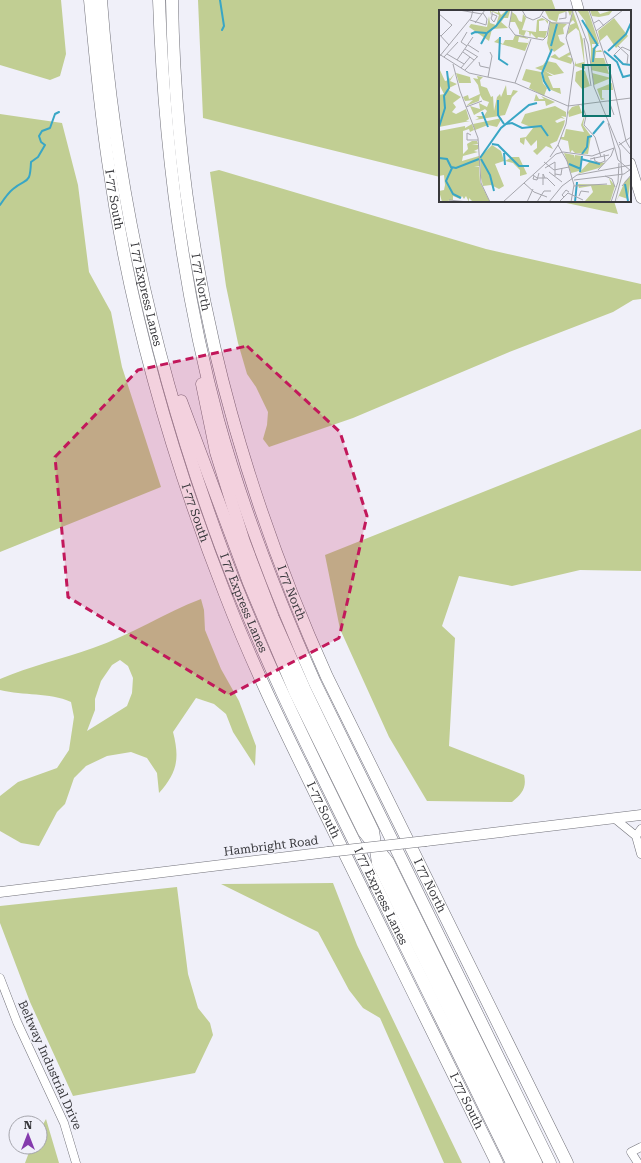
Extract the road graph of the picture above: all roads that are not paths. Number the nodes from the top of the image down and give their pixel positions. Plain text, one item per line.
1 (90, 0) edge
2 (101, 0) edge
3 (159, 0) edge
4 (172, 0) edge
5 (576, 0) edge
6 (579, 10) edge
7 (631, 166) edge
8 (641, 198) edge
9 (191, 304) junction
10 (151, 319) junction
11 (641, 815) edge
12 (614, 818) junction
13 (364, 822) junction
14 (639, 833) edge
15 (376, 847) junction
16 (641, 854) edge
17 (389, 873) junction
18 (0, 892) edge
19 (0, 978) edge
20 (641, 1147) edge
21 (548, 1159) edge
22 (76, 1163) edge
23 (497, 1163) edge
24 (512, 1163) edge
25 (524, 1163) edge
26 (536, 1163) edge
27 (567, 1163) edge
28 (638, 1163) edge

1 - 23 highway, I-77 South
2 - 10 highway, I 77 Express Lanes
3 - 9 highway
4 - 27 highway, I 77 North
5 - 6 main road
7 - 8 main road
9 - 13 highway
9 - 21 highway
10 - 13 highway
10 - 24 highway, I 77 Express Lanes
11 - 12 main road, Hambright Road
12 - 14 street
12 - 15 main road, Hambright Road, bridge
13 - 15 highway
14 - 16 street
15 - 17 highway
15 - 18 main road, Hambright Road, bridge
17 - 25 highway
17 - 26 highway
19 - 22 street, Beltway Industrial Drive
20 - 28 street

